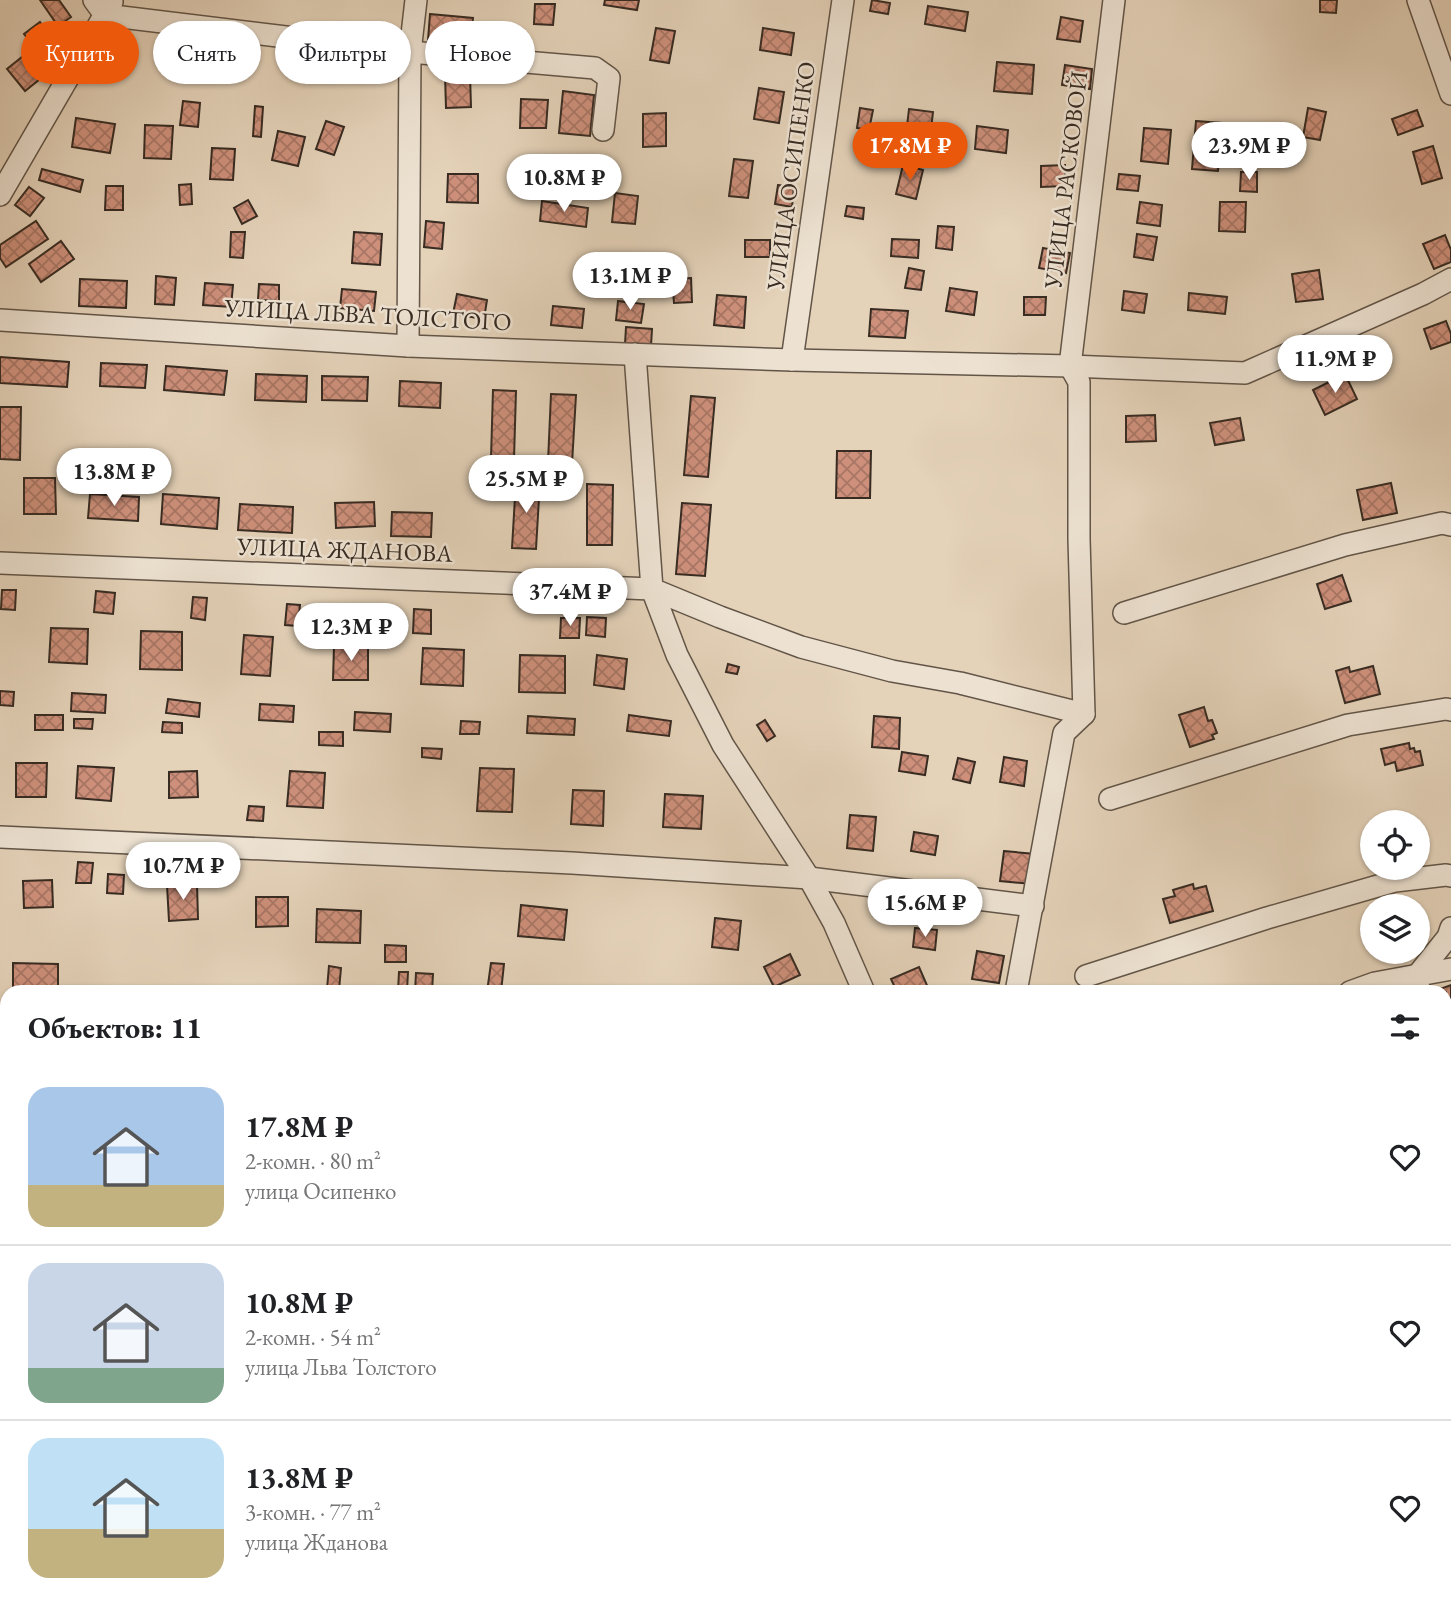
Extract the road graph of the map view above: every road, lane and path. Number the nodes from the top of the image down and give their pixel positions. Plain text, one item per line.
1 (416, 0) edge
2 (843, 0) edge
3 (1114, 0) edge
4 (1419, 0) edge
5 (104, 5) edge
6 (275, 31) edge
7 (411, 43) edge
8 (411, 52) edge
9 (410, 84) edge
10 (1451, 94) edge
11 (603, 130) dead end
12 (0, 195) edge
13 (1451, 279) edge
14 (0, 320) edge
15 (408, 346) junction
16 (635, 354) junction
17 (792, 360) junction
18 (1070, 366) junction
19 (1451, 524) edge
20 (0, 563) edge
21 (652, 589) junction
22 (1124, 613) dead end
23 (1451, 710) edge
24 (1084, 714) junction
25 (1110, 799) dead end
26 (0, 837) edge
27 (1451, 876) edge
28 (808, 878) junction
29 (1033, 906) junction
30 (1451, 928) edge
31 (1451, 969) edge
32 (1086, 976) dead end
33 (1418, 984) edge
34 (861, 985) edge
35 (1017, 985) edge
36 (1372, 985) edge

1 - 7 street
2 - 17 street, УЛИЦА ОСИПЕНКО
3 - 18 street, УЛИЦА РАСКОВОЙ
4 - 10 street
5 - 6 street
5 - 12 street
8 - 11 street
9 - 15 street
13 - 18 street, УЛИЦА ЛЬВА ТОЛСТОГО
14 - 15 street, УЛИЦА ЛЬВА ТОЛСТОГО
15 - 16 street, УЛИЦА ЛЬВА ТОЛСТОГО
16 - 17 street, УЛИЦА ЛЬВА ТОЛСТОГО
16 - 21 street
17 - 18 street, УЛИЦА ЛЬВА ТОЛСТОГО
18 - 24 street
19 - 22 street
20 - 21 street, УЛИЦА ЖДАНОВА
21 - 24 street
21 - 28 street
23 - 25 street
24 - 29 street
26 - 28 street
27 - 32 street
28 - 29 street
28 - 34 street
29 - 35 street
30 - 33 street
31 - 33 street
33 - 36 street

